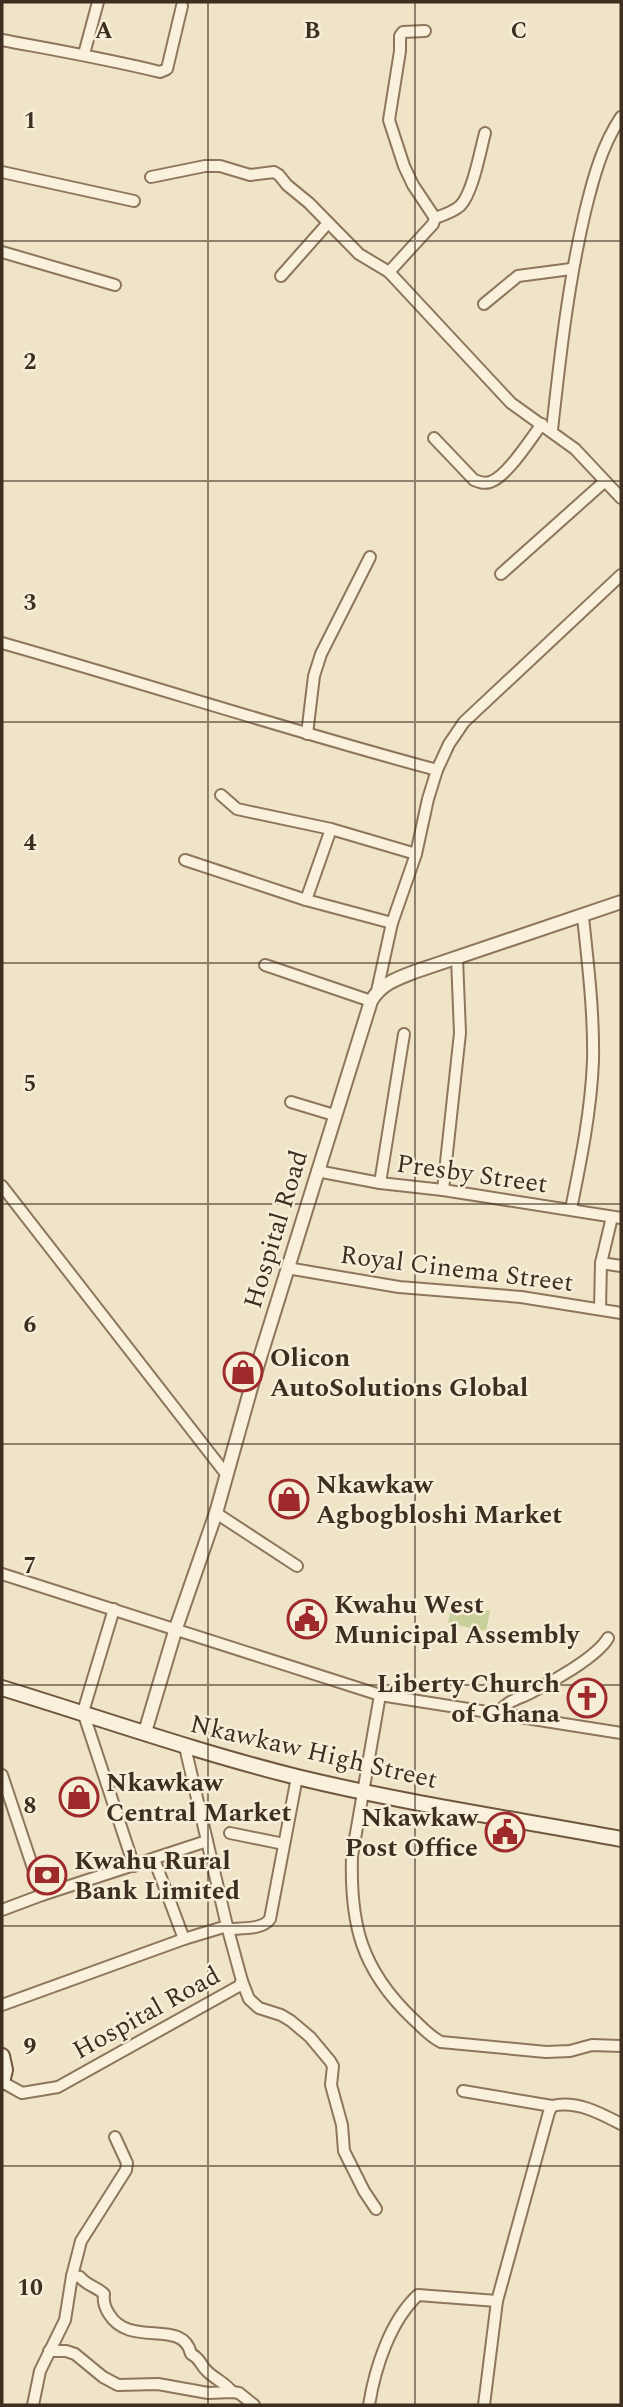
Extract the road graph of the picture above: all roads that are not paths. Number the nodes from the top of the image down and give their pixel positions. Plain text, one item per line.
1 (98, 2) edge
2 (182, 6) dead end
3 (425, 31) dead end
4 (2, 40) edge
5 (84, 54) junction
6 (621, 117) edge
7 (485, 133) dead end
8 (2, 172) edge
9 (151, 177) dead end
10 (134, 201) dead end
11 (435, 218) junction
12 (328, 223) junction
13 (2, 252) edge
14 (571, 268) junction
15 (389, 272) junction
16 (281, 276) dead end
17 (115, 285) dead end
18 (484, 304) dead end
19 (547, 427) junction
20 (434, 438) dead end
21 (604, 482) junction
22 (621, 498) edge
23 (370, 556) dead end
24 (501, 575) dead end
25 (621, 575) edge
26 (2, 643) edge
27 (307, 734) junction
28 (437, 770) junction
29 (221, 795) dead end
30 (331, 829) junction
31 (416, 854) junction
32 (185, 860) dead end
33 (306, 900) junction
34 (621, 902) edge
35 (583, 916) junction
36 (392, 923) junction
37 (457, 958) junction
38 (265, 965) dead end
39 (374, 996) junction
40 (404, 1034) dead end
41 (291, 1102) dead end
42 (334, 1115) junction
43 (317, 1171) junction
44 (380, 1182) junction
45 (2, 1186) edge
46 (443, 1190) junction
47 (571, 1209) junction
48 (616, 1217) edge
49 (601, 1263) junction
50 (621, 1266) edge
51 (287, 1268) junction
52 (600, 1309) junction
53 (621, 1313) edge
54 (226, 1474) junction
55 (216, 1513) junction
56 (297, 1566) dead end
57 (2, 1574) edge
58 (114, 1609) junction
59 (176, 1628) junction
60 (608, 1638) dead end
61 (2, 1688) edge
62 (380, 1695) junction
63 (83, 1712) junction
64 (499, 1712) junction
65 (145, 1732) junction
66 (621, 1732) edge
67 (185, 1747) junction
68 (2, 1775) edge
69 (297, 1777) junction
70 (364, 1791) junction
71 (230, 1833) dead end
72 (621, 1839) edge
73 (206, 1841) junction
74 (284, 1844) junction
75 (154, 1859) junction
76 (134, 1866) junction
77 (42, 1895) junction
78 (2, 1910) edge
79 (228, 1927) junction
80 (184, 1939) junction
81 (242, 1981) junction
82 (2, 2006) edge
83 (621, 2046) edge
84 (2, 2056) edge
85 (2, 2082) edge
86 (463, 2091) dead end
87 (552, 2106) junction
88 (621, 2124) edge
89 (115, 2137) dead end
90 (376, 2209) dead end
91 (72, 2276) junction
92 (497, 2301) junction
93 (49, 2351) junction
94 (232, 2392) junction
95 (33, 2405) edge
96 (254, 2405) edge
97 (369, 2405) edge
98 (484, 2405) edge

1 - 5 street
2 - 5 street
3 - 11 street
4 - 5 street
6 - 14 street
7 - 11 street
8 - 10 street
9 - 12 street
11 - 15 street
12 - 15 street
12 - 16 street
13 - 17 street
14 - 18 street
14 - 19 street
15 - 19 street
19 - 20 street
19 - 21 street
21 - 22 street
21 - 24 street
23 - 27 street
25 - 28 street
26 - 27 street
27 - 28 street
28 - 31 street
29 - 30 street
30 - 31 street
30 - 33 street
31 - 36 street
32 - 33 street
33 - 36 street
34 - 35 street
35 - 37 street
35 - 47 street
36 - 39 street
37 - 39 street
37 - 46 street
38 - 39 street
39 - 42 street, Hospital Road
40 - 44 street
41 - 42 street
42 - 43 street, Hospital Road
43 - 44 street, Presby Street
43 - 51 street, Hospital Road
44 - 46 street, Presby Street
45 - 54 street
46 - 47 street, Presby Street
47 - 48 street, Presby Street
48 - 49 street
49 - 50 street
49 - 52 street
51 - 52 street, Royal Cinema Street
51 - 54 street, Hospital Road
52 - 53 street, Royal Cinema Street
54 - 55 street, Hospital Road
55 - 56 street
55 - 59 street, Hospital Road
57 - 58 street
58 - 59 street
58 - 63 street
59 - 62 street
59 - 65 street, Hospital Road
60 - 64 street
61 - 63 main road, Nkawkaw High Street
62 - 64 street
62 - 70 street
63 - 65 main road, Nkawkaw High Street
63 - 76 street
64 - 66 street
65 - 67 main road, Nkawkaw High Street
67 - 69 main road, Nkawkaw High Street
67 - 73 street, Hospital Road
68 - 77 street
69 - 70 main road, Nkawkaw High Street
69 - 74 street
70 - 72 main road, Nkawkaw High Street
70 - 83 street
71 - 74 street
73 - 75 street
73 - 79 street, Hospital Road
74 - 79 street
75 - 76 street
75 - 80 street
76 - 77 street
77 - 78 street
79 - 80 street
79 - 81 street, Hospital Road
80 - 82 street
81 - 85 street, Hospital Road
81 - 90 street
84 - 85 main road
86 - 87 street
87 - 88 street
87 - 92 street
89 - 91 street
91 - 93 street
91 - 94 street
92 - 97 street
92 - 98 street
93 - 94 street
93 - 95 street
94 - 96 street

